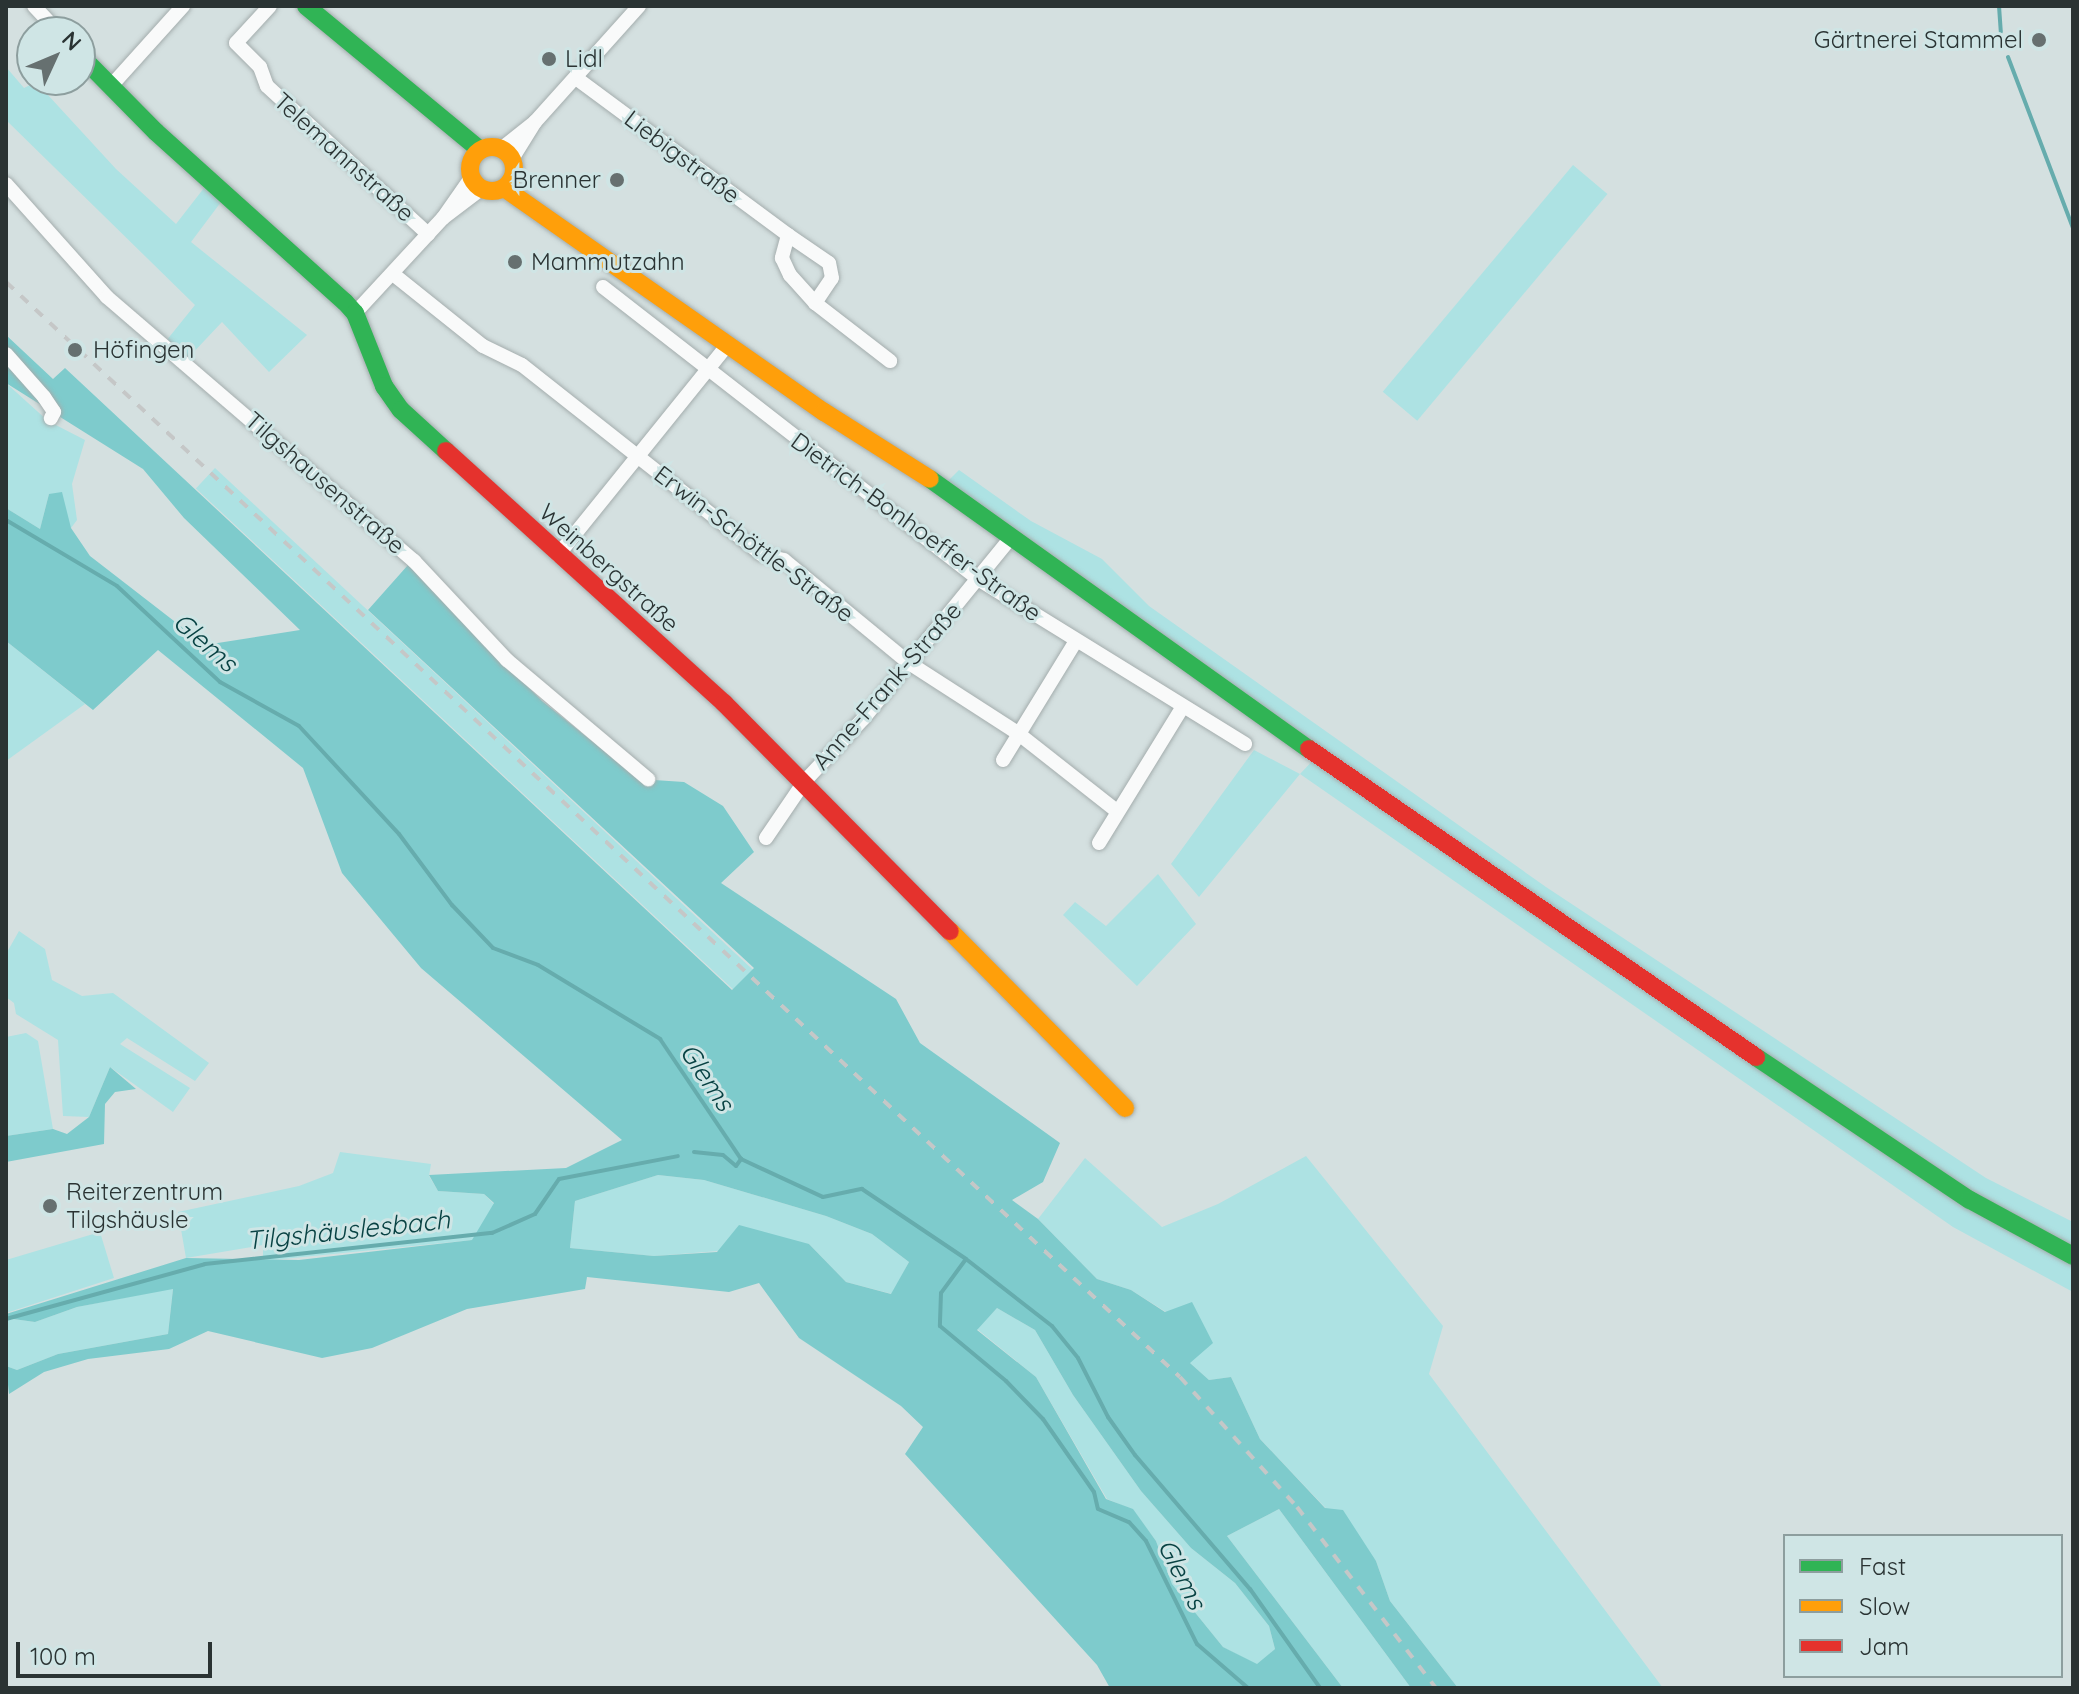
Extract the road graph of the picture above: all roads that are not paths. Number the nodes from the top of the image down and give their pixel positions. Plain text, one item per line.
1 (183, 6) edge
2 (270, 6) edge
3 (306, 6) edge
4 (639, 6) edge
5 (96, 71) edge
6 (576, 78) junction
7 (111, 86) junction
8 (507, 168) junction
9 (476, 169) junction
10 (6, 184) edge
11 (428, 234) junction
12 (788, 235) junction
13 (393, 274) junction
14 (603, 287) dead end
15 (815, 303) junction
16 (355, 313) junction
17 (728, 344) junction
18 (6, 354) edge
19 (890, 361) dead end
20 (707, 370) junction
21 (51, 418) dead end
22 (638, 456) junction
23 (1012, 536) junction
24 (558, 555) junction
25 (978, 579) junction
26 (1076, 641) junction
27 (909, 663) junction
28 (1182, 708) junction
29 (1019, 734) junction
30 (1245, 744) dead end
31 (1003, 760) dead end
32 (648, 779) dead end
33 (804, 782) junction
34 (1117, 811) junction
35 (766, 838) dead end
36 (1099, 843) dead end
37 (1125, 1108) dead end
38 (2073, 1256) edge

1 - 7 street
2 - 11 street, Telemannstraße
3 - 9 street
4 - 6 street
5 - 7 street, Weinbergstraße
6 - 8 street
6 - 12 street, Liebigstraße
7 - 16 street, Weinbergstraße
8 - 9 street
8 - 9 street
8 - 17 street
9 - 11 street
10 - 32 street, Tilgshausenstraße
11 - 13 street
12 - 15 street
12 - 15 street, Liebigstraße
13 - 16 street
13 - 22 street, Erwin-Schöttle-Straße
14 - 20 street, Dietrich-Bonhoeffer-Straße
15 - 19 street
16 - 24 street, Weinbergstraße
17 - 20 street
17 - 23 street
18 - 21 street
20 - 22 street
20 - 25 street, Dietrich-Bonhoeffer-Straße
22 - 24 street
22 - 27 street, Erwin-Schöttle-Straße
23 - 25 street, Anne-Frank-Straße
23 - 38 street
24 - 33 street, Weinbergstraße
25 - 26 street, Dietrich-Bonhoeffer-Straße
25 - 27 street, Anne-Frank-Straße
26 - 28 street, Dietrich-Bonhoeffer-Straße
26 - 29 street
27 - 29 street, Erwin-Schöttle-Straße
27 - 33 street, Anne-Frank-Straße
28 - 30 street, Dietrich-Bonhoeffer-Straße
28 - 34 street
29 - 31 street
29 - 34 street, Erwin-Schöttle-Straße
33 - 35 street, Anne-Frank-Straße
33 - 37 street, Weinbergstraße
34 - 36 street

